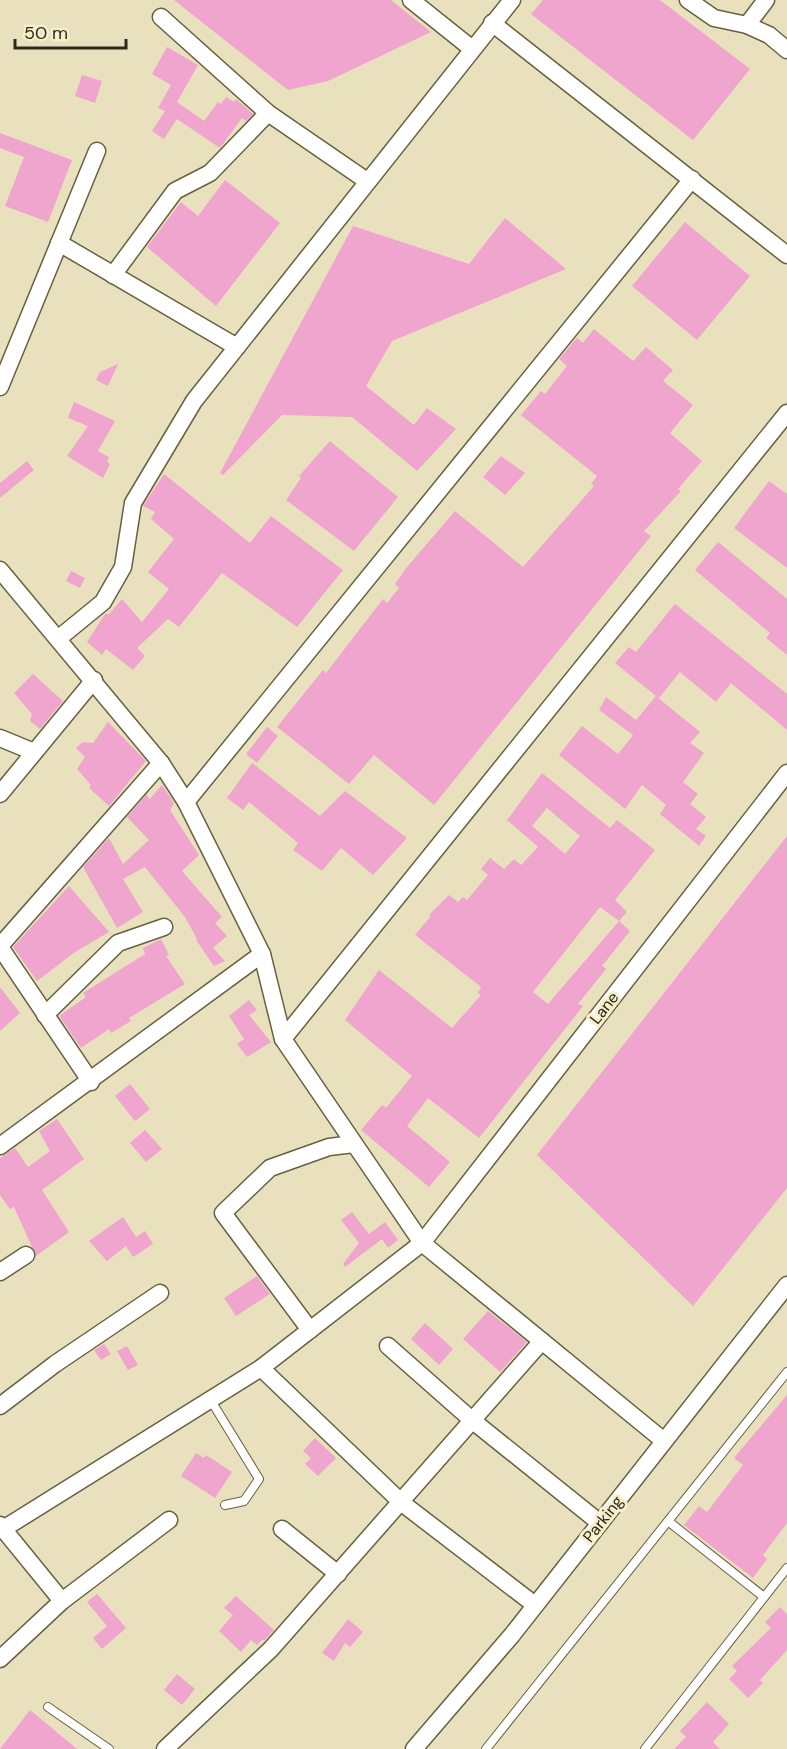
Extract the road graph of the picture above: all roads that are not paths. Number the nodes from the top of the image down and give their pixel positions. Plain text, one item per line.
1 (411, 0) edge
2 (512, 0) edge
3 (688, 0) edge
4 (766, 0) edge
5 (161, 17) dead end
6 (492, 22) junction
7 (747, 25) junction
8 (471, 48) junction
9 (787, 50) edge
10 (268, 112) junction
11 (96, 151) dead end
12 (692, 179) junction
13 (367, 181) junction
14 (59, 243) junction
15 (787, 255) edge
16 (113, 275) junction
17 (237, 347) junction
18 (0, 387) edge
19 (787, 413) edge
20 (0, 570) edge
21 (59, 638) junction
22 (94, 680) junction
23 (0, 738) edge
24 (34, 752) junction
25 (161, 762) junction
26 (787, 773) edge
27 (0, 794) edge
28 (186, 802) junction
29 (164, 927) dead end
30 (0, 947) edge
31 (262, 954) junction
32 (6, 970) edge
33 (45, 1015) junction
34 (283, 1039) junction
35 (91, 1082) junction
36 (354, 1143) junction
37 (0, 1146) edge
38 (422, 1243) junction
39 (26, 1256) dead end
40 (0, 1272) edge
41 (787, 1285) edge
42 (160, 1293) dead end
43 (310, 1330) junction
44 (542, 1341) junction
45 (388, 1346) dead end
46 (261, 1368) junction
47 (787, 1372) edge
48 (210, 1399) junction
49 (0, 1406) edge
50 (473, 1420) junction
51 (664, 1441) junction
52 (402, 1503) junction
53 (225, 1505) dead end
54 (169, 1520) dead end
55 (668, 1521) junction
56 (600, 1523) junction
57 (2, 1527) edge
58 (282, 1529) dead end
59 (787, 1569) edge
60 (338, 1574) junction
61 (764, 1598) junction
62 (62, 1601) junction
63 (535, 1605) junction
64 (0, 1659) edge
65 (48, 1707) dead end
66 (109, 1749) edge
67 (165, 1749) edge
68 (414, 1749) edge
69 (486, 1749) edge
70 (645, 1749) edge

1 - 8 street
2 - 6 street
3 - 7 street
4 - 7 street
5 - 10 street
6 - 8 street
6 - 12 street
7 - 9 street
8 - 13 street
10 - 13 street
10 - 16 street
11 - 14 street
12 - 15 street
12 - 28 street
13 - 17 street
14 - 16 street
14 - 18 street
16 - 17 street
17 - 21 street
19 - 34 street
20 - 21 street
21 - 22 street
22 - 24 street
22 - 25 street
23 - 24 street
24 - 27 street
25 - 28 street
25 - 30 street
26 - 38 street, Lane
28 - 31 street
29 - 33 street
30 - 32 street
31 - 34 street
31 - 35 street
32 - 33 street
33 - 35 street
34 - 36 street
35 - 37 street
36 - 38 street
36 - 43 street
38 - 43 street, Lane
38 - 44 street
39 - 40 street
41 - 51 street, Parking
42 - 49 street
43 - 46 street, Lane
44 - 50 street
44 - 51 street
45 - 50 street
46 - 48 street, Lane
46 - 52 street
47 - 55 lane
48 - 53 lane
48 - 57 street, Lane
50 - 52 street
50 - 56 street
51 - 56 street, Parking
52 - 60 street
52 - 63 street
54 - 62 street
55 - 61 lane
55 - 69 lane
56 - 63 street, Parking
57 - 62 street
58 - 60 street
59 - 61 lane
60 - 67 street
61 - 70 lane
62 - 64 street
63 - 68 street, Parking
65 - 66 lane

